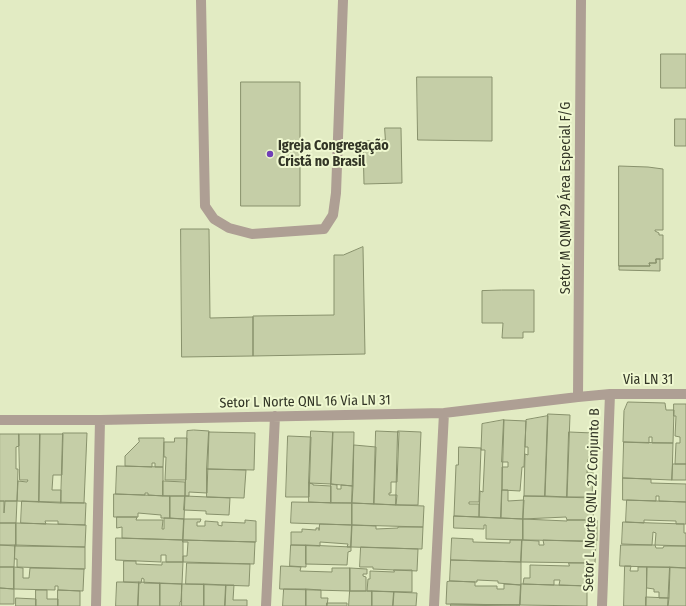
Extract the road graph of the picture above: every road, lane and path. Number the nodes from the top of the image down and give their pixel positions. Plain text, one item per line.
1 (201, 0) edge
2 (343, 0) edge
3 (581, 0) edge
4 (610, 394) junction
5 (686, 394) edge
6 (578, 397) junction
7 (444, 413) junction
8 (275, 416) junction
9 (0, 420) edge
10 (100, 420) junction
11 (96, 606) edge
12 (266, 606) edge
13 (434, 606) edge
14 (602, 606) edge

1 - 2 street
3 - 6 street, Setor M QNM 29 Área Especial F/G
4 - 5 street, Via LN 31
4 - 6 street, Setor L Norte QNL 16 Via LN 31
4 - 14 street, Setor L Norte QNL 22 Conjunto B
6 - 7 street, Setor L Norte QNL 16 Via LN 31
7 - 8 street, Setor L Norte QNL 16 Via LN 31
7 - 13 street
8 - 10 street, Setor L Norte QNL 16 Via LN 31
8 - 12 street
9 - 10 street, Setor L Norte QNL 16 Via LN 31
10 - 11 street

